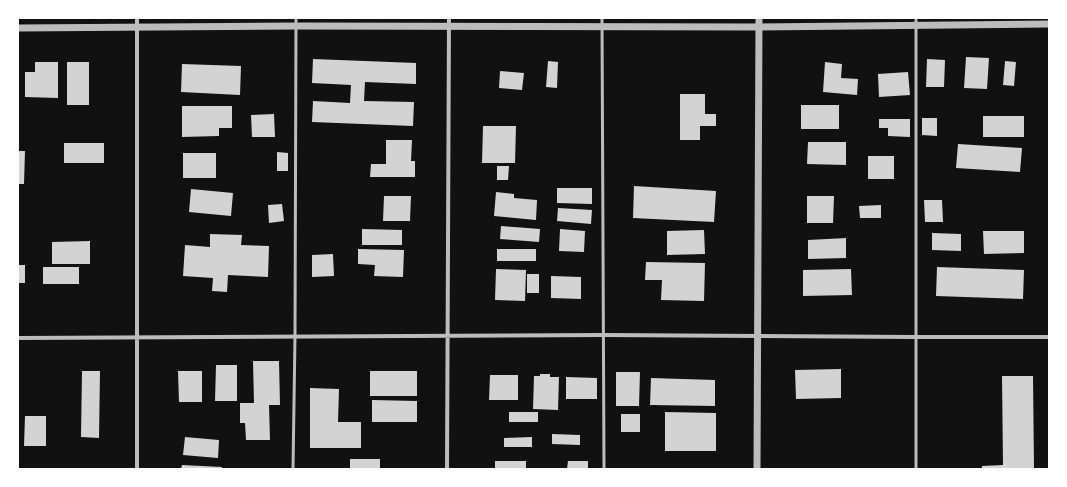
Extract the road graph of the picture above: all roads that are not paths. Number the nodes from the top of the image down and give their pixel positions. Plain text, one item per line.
1 (137, 18) edge
2 (296, 18) edge
3 (449, 18) edge
4 (602, 18) edge
5 (759, 18) edge
6 (916, 22) edge
7 (1049, 24) edge
8 (296, 26) junction
9 (602, 26) junction
10 (449, 27) junction
11 (759, 27) junction
12 (18, 28) edge
13 (137, 28) junction
14 (448, 335) junction
15 (604, 335) junction
16 (295, 336) junction
17 (757, 336) junction
18 (136, 337) junction
19 (916, 337) junction
20 (1049, 337) edge
21 (18, 338) edge
22 (137, 469) edge
23 (293, 469) edge
24 (447, 469) edge
25 (604, 469) edge
26 (757, 469) edge
27 (916, 469) edge

1 - 13 street
2 - 8 lane
3 - 10 street
4 - 9 lane
5 - 11 street
6 - 7 street
6 - 11 street
6 - 19 lane
8 - 10 street
8 - 13 street
8 - 16 lane
9 - 10 street
9 - 11 street
9 - 15 lane
10 - 14 street
11 - 17 street
12 - 13 street
13 - 18 street
14 - 15 street
14 - 16 street
14 - 24 street
15 - 17 street
15 - 25 lane
16 - 18 street
16 - 23 lane
17 - 19 street
17 - 26 street
18 - 21 street
18 - 22 street
19 - 20 street
19 - 27 lane

